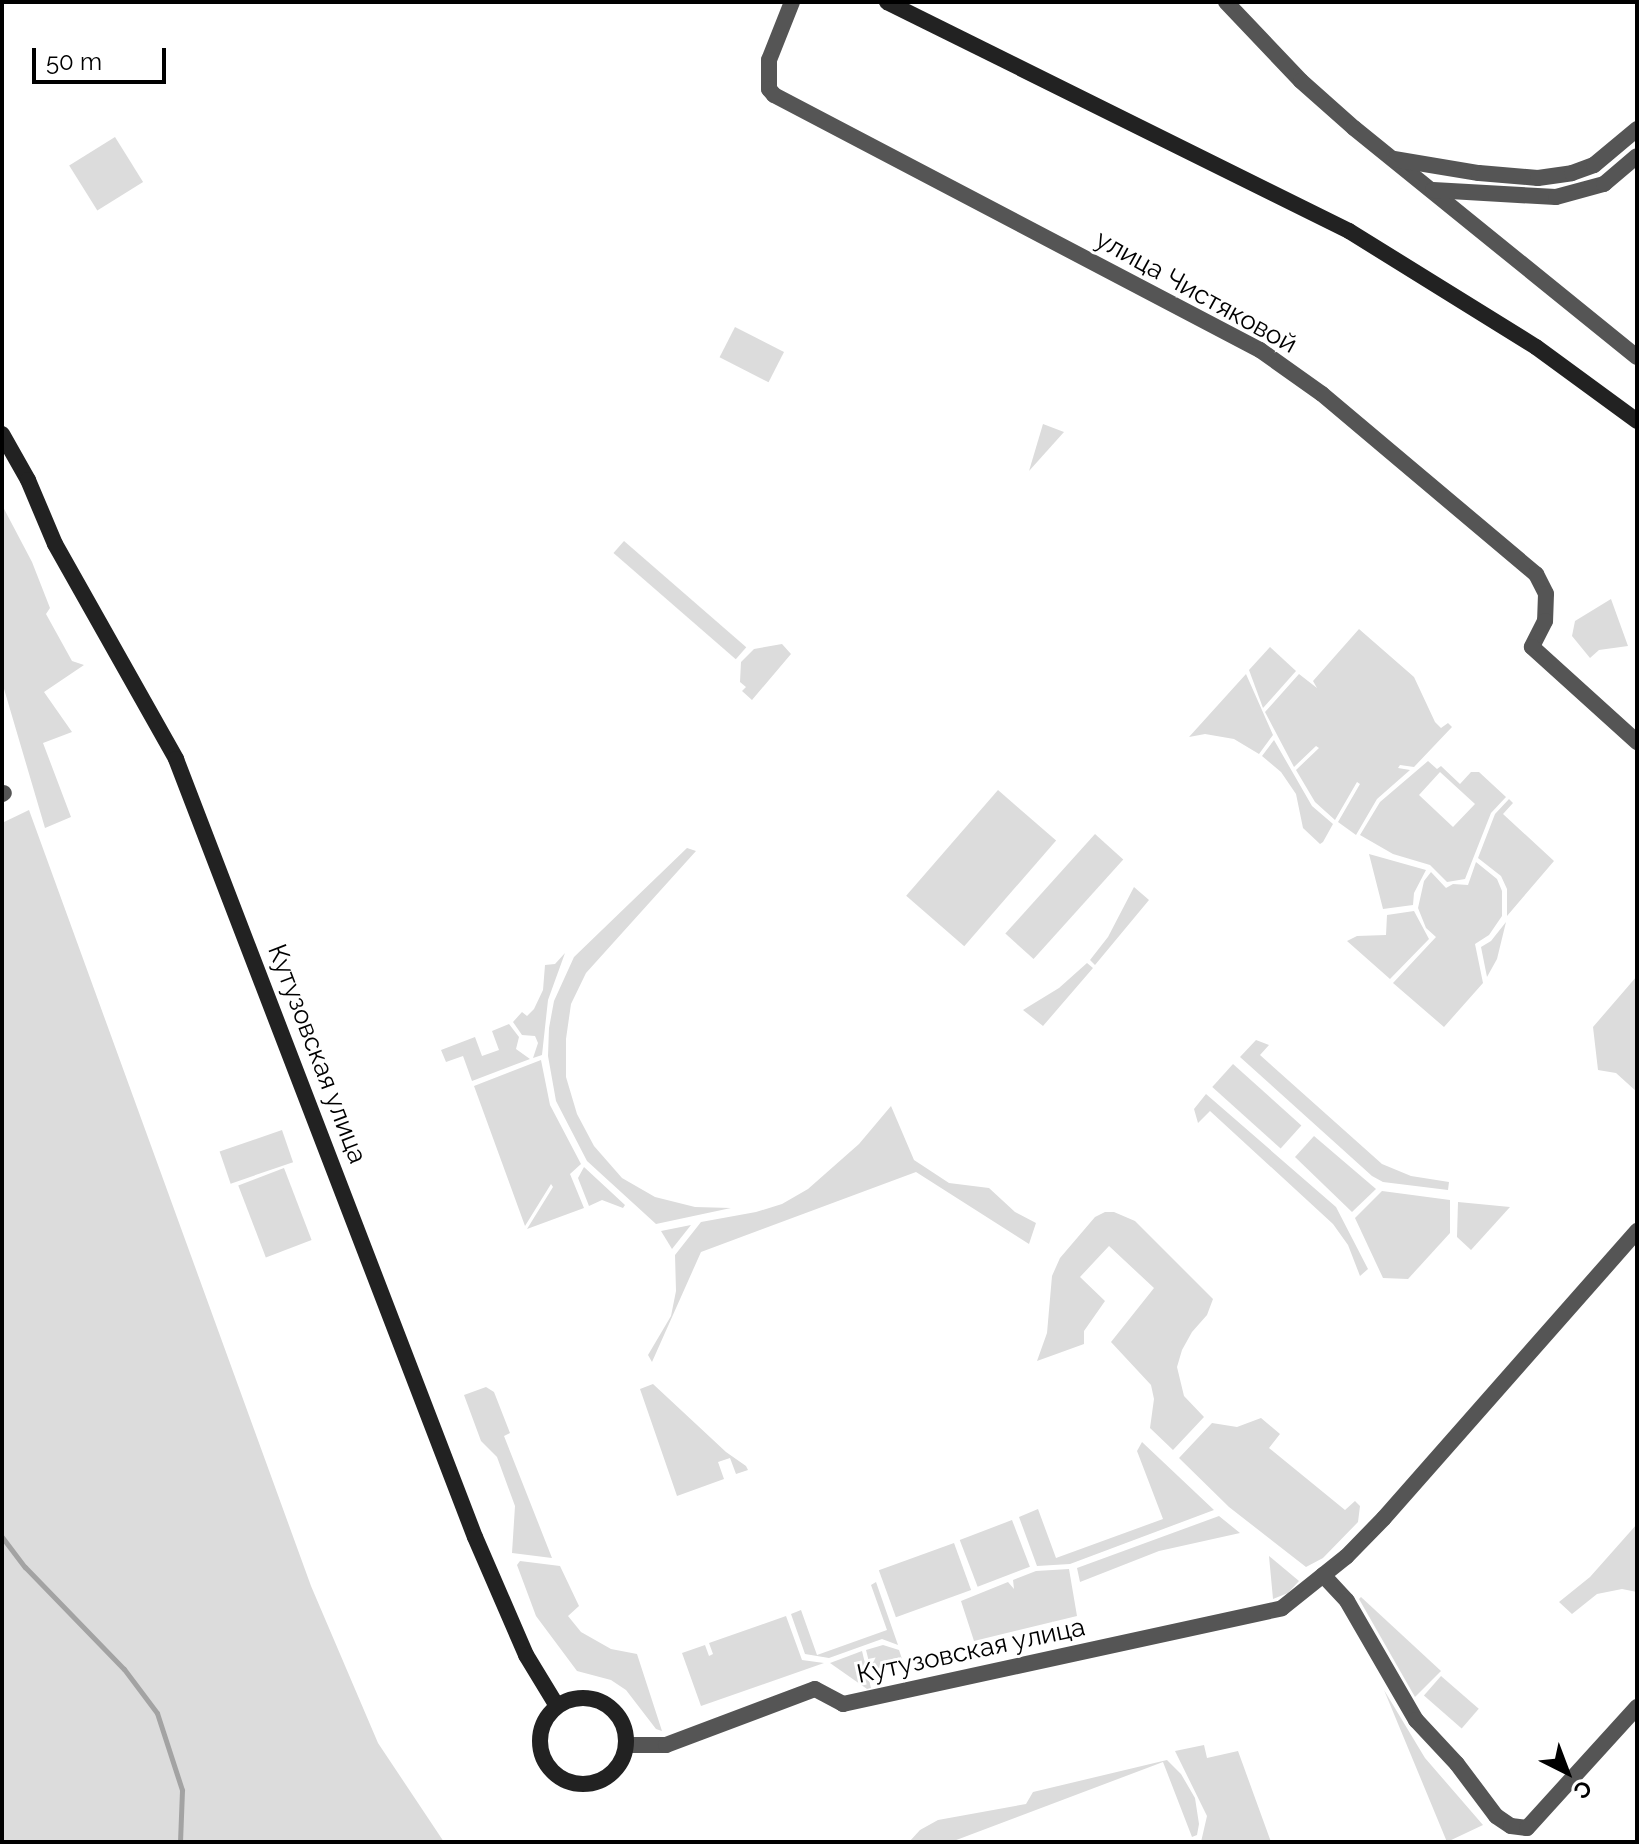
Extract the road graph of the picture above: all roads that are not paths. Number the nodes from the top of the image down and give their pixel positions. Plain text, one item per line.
1 (792, 2) edge
2 (887, 2) edge
3 (1226, 2) edge
4 (1637, 129) edge
5 (1637, 156) edge
6 (1393, 159) junction
7 (1432, 189) junction
8 (1637, 357) edge
9 (1637, 421) edge
10 (2, 434) edge
11 (1637, 742) edge
12 (1637, 1231) edge
13 (1323, 1575) junction
14 (557, 1706) junction
15 (1637, 1707) edge
16 (627, 1745) junction

1 - 11 street, улица Чистяковой
2 - 9 street
3 - 6 street
4 - 6 street
5 - 7 street
6 - 7 street
7 - 8 street
10 - 14 street, Кутузовская улица
12 - 13 street, Кутузовская улица
13 - 15 street
13 - 16 street, Кутузовская улица
14 - 16 street
14 - 16 street

